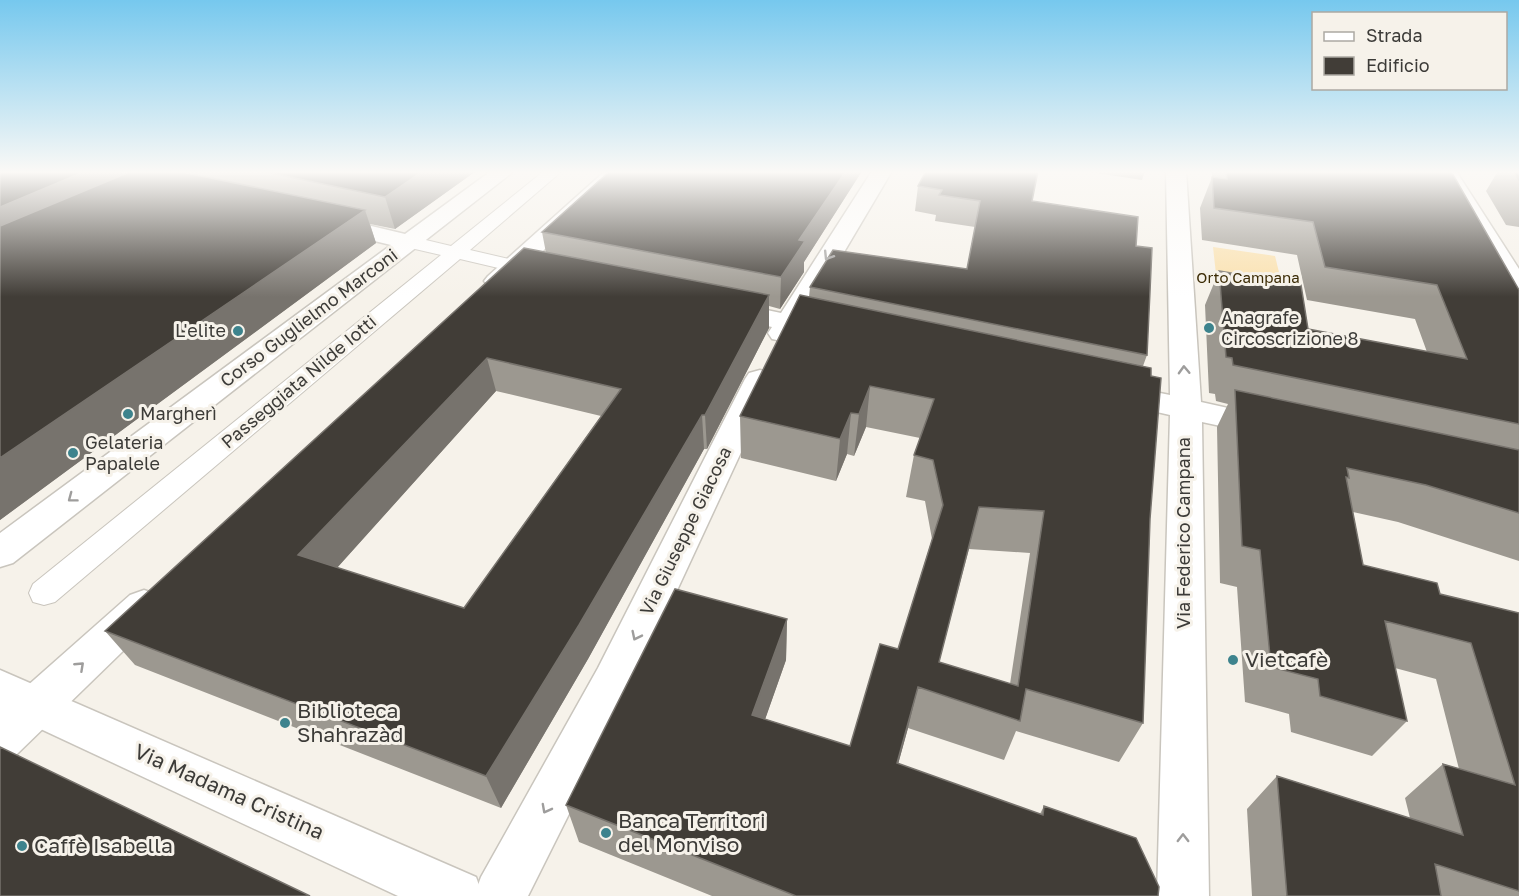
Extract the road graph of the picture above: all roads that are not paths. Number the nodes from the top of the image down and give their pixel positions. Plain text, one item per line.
1 (448, 213) edge
2 (504, 213) edge
3 (580, 213) edge
4 (856, 213) edge
5 (1178, 213) edge
6 (1472, 213) edge
7 (304, 218) edge
8 (409, 242) junction
9 (455, 253) junction
10 (531, 269) junction
11 (1519, 289) edge
12 (478, 299) edge
13 (694, 303) edge
14 (788, 321) junction
15 (859, 337) edge
16 (1093, 388) edge
17 (1186, 408) junction
18 (1289, 430) edge
19 (0, 553) edge
20 (163, 589) edge
21 (44, 593) dead end
22 (19, 697) edge
23 (0, 740) edge
24 (458, 896) edge
25 (500, 896) edge
26 (1183, 896) edge

1 - 8 street, Corso Guglielmo Marconi
2 - 9 street, Passeggiata Nilde Iotti
3 - 10 street
4 -> 14 street, Via Giuseppe Giacosa
17 -> 5 street, Via Federico Campana
6 - 11 street
7 - 8 street
8 - 9 street
8 -> 19 street, Corso Guglielmo Marconi
9 - 10 street
9 - 21 street, Passeggiata Nilde Iotti
10 - 12 street
13 - 14 street
14 - 15 street
14 -> 25 street, Via Giuseppe Giacosa
16 - 17 street
17 - 18 street
26 -> 17 street, Via Federico Campana
22 -> 20 street
22 - 23 street
22 - 24 street, Via Madama Cristina

